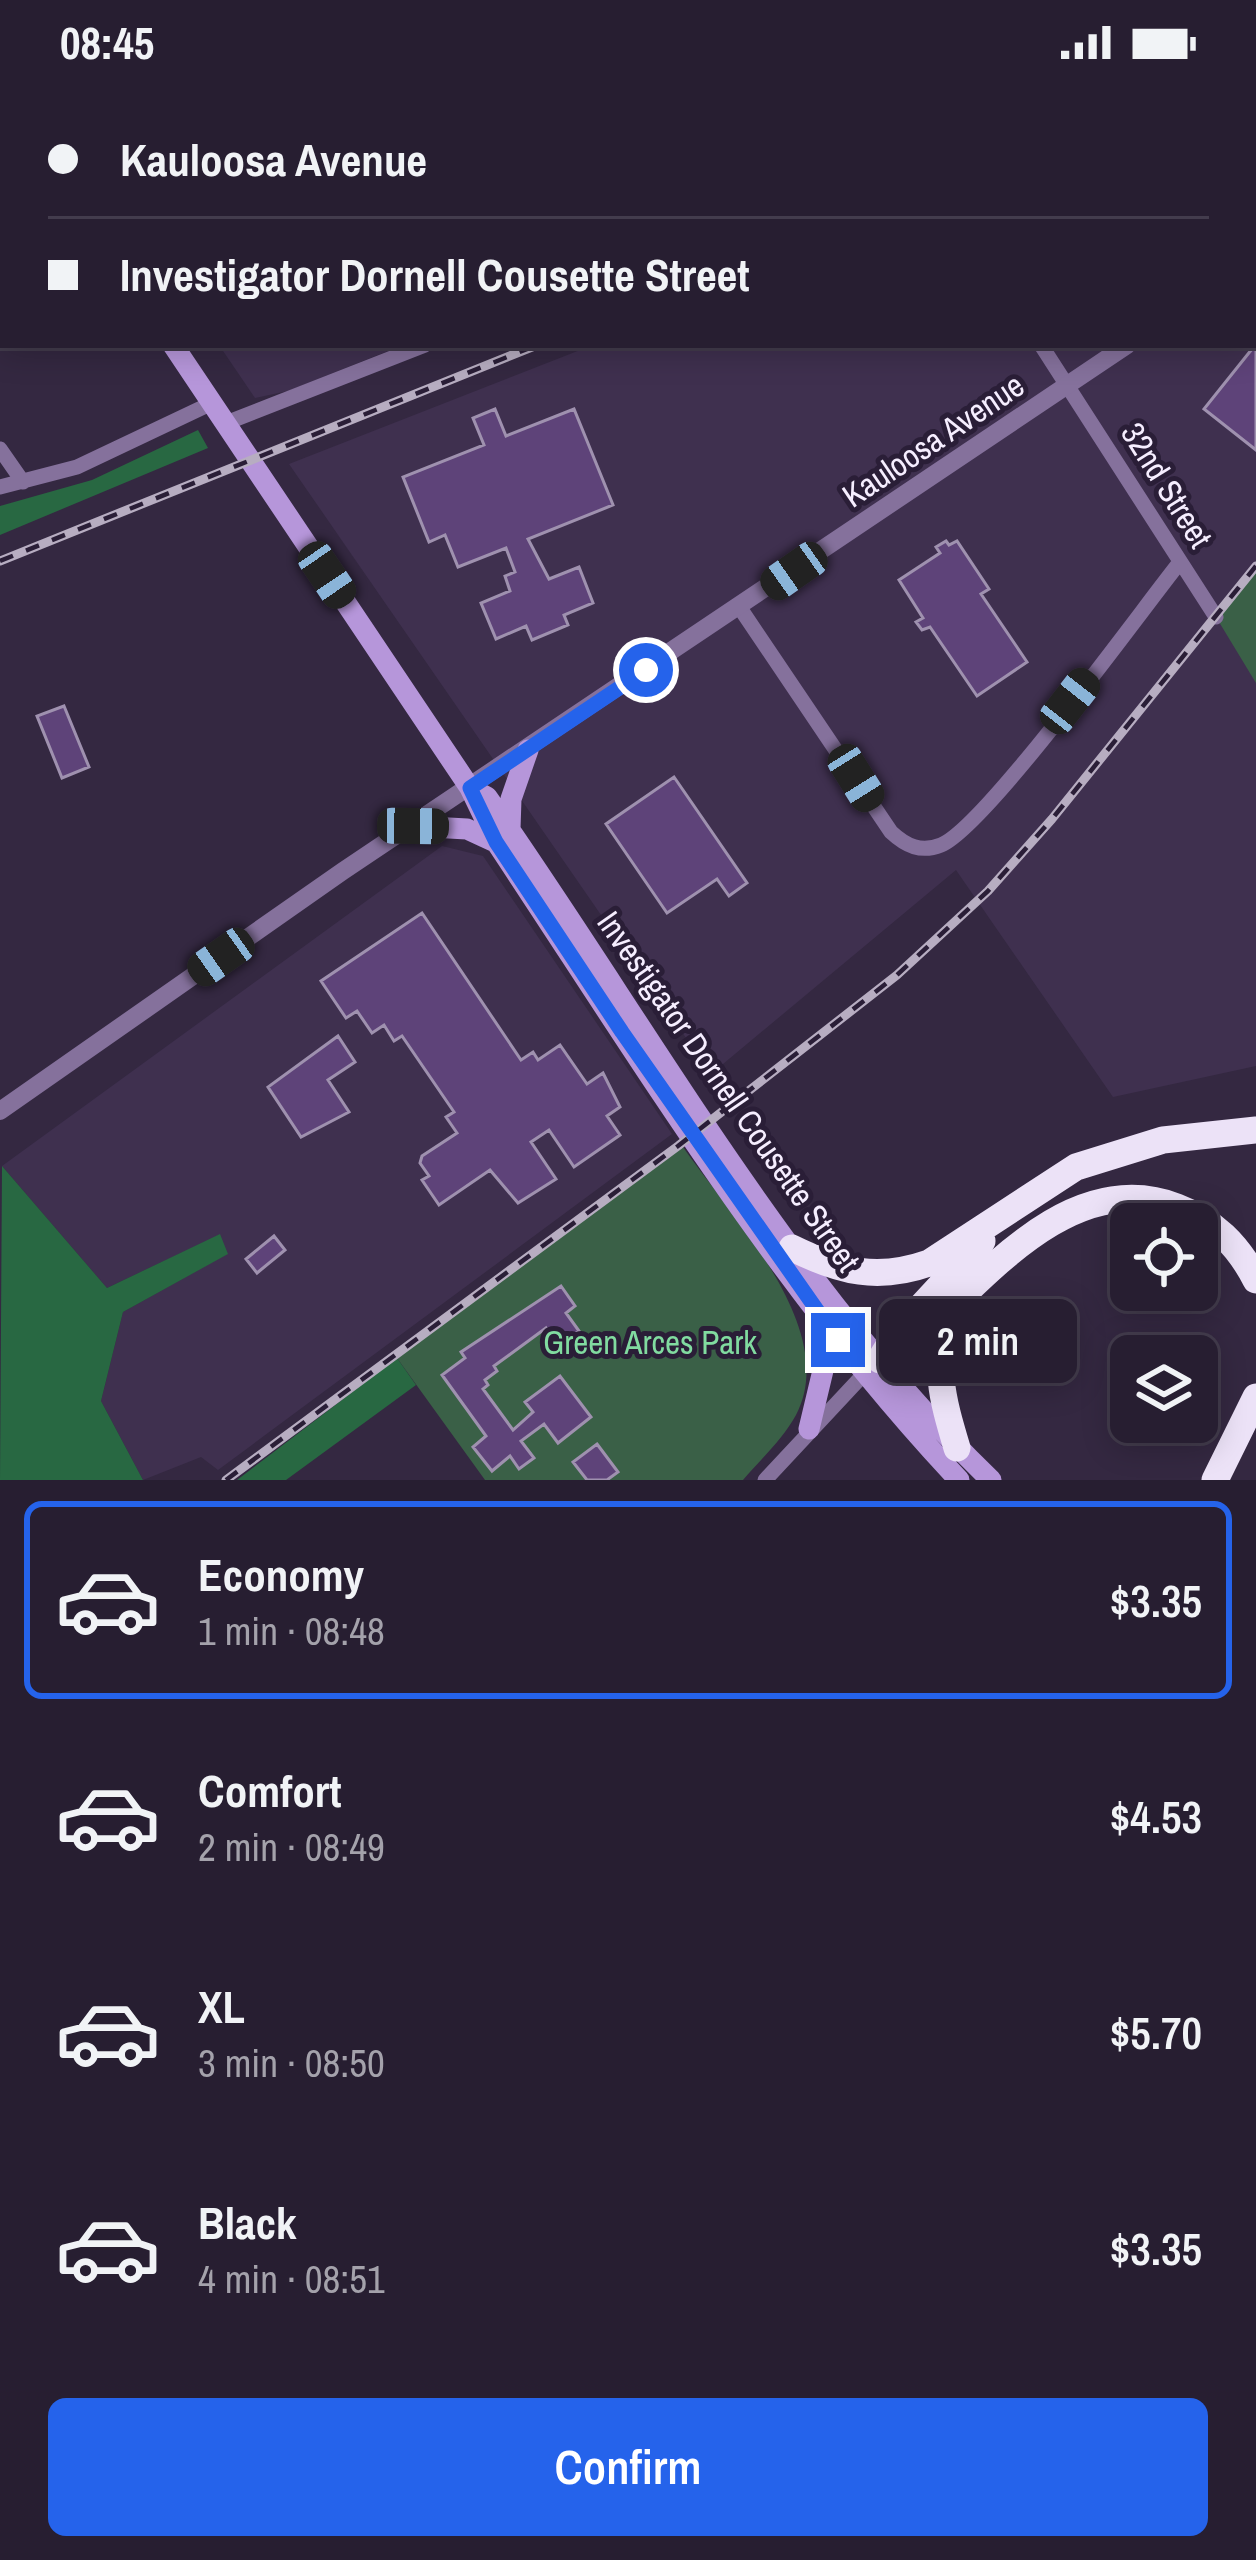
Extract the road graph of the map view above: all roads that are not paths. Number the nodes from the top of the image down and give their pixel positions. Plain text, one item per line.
1 (175, 348) edge
2 (416, 348) edge
3 (1043, 348) edge
4 (1122, 348) edge
5 (1069, 384) junction
6 (212, 403) junction
7 (226, 423) junction
8 (0, 449) edge
9 (23, 482) junction
10 (0, 487) edge
11 (1180, 562) junction
12 (740, 608) junction
13 (1216, 617) dead end
14 (528, 750) junction
15 (470, 788) junction
16 (413, 826) junction
17 (503, 836) junction
18 (0, 1111) edge
19 (1256, 1130) edge
20 (751, 1205) junction
21 (1006, 1215) junction
22 (792, 1248) junction
23 (1256, 1280) edge
24 (812, 1305) junction
25 (952, 1308) junction
26 (872, 1367) junction
27 (1256, 1397) edge
28 (809, 1429) junction
29 (957, 1448) junction
30 (1256, 1454) edge
31 (765, 1480) edge
32 (958, 1480) edge
33 (991, 1480) edge
34 (1215, 1480) edge
35 (1227, 1480) edge

1 - 6 main road, Investigator Dornell Cousette Street
2 - 7 street
3 - 5 street, 32nd Street
4 - 5 street, Kauloosa Avenue
5 - 11 street, 32nd Street
5 - 12 street, Kauloosa Avenue
6 - 7 main road, Investigator Dornell Cousette Street
6 - 9 street
7 - 15 main road, Investigator Dornell Cousette Street
8 - 9 street
9 - 10 street
11 - 12 street
11 - 13 street, 32nd Street
12 - 14 street, Kauloosa Avenue
14 - 15 street, Kauloosa Avenue
14 - 17 main road
15 - 16 street, Kauloosa Avenue
15 - 17 main road, Investigator Dornell Cousette Street
16 - 17 main road
16 - 18 street, Kauloosa Avenue
17 - 20 main road, Investigator Dornell Cousette Street
19 - 21 highway
20 - 22 main road, Investigator Dornell Cousette Street
20 - 24 main road, Investigator Dornell Cousette Street
21 - 22 highway
21 - 26 highway
22 - 26 main road, Investigator Dornell Cousette Street
23 - 25 highway
24 - 26 main road, Investigator Dornell Cousette Street
24 - 28 main road
25 - 26 highway
25 - 29 highway
26 - 28 street
26 - 29 main road, Investigator Dornell Cousette Street
26 - 32 main road, Investigator Dornell Cousette Street
27 - 34 highway
28 - 31 street
29 - 33 main road, Investigator Dornell Cousette Street
30 - 35 highway

